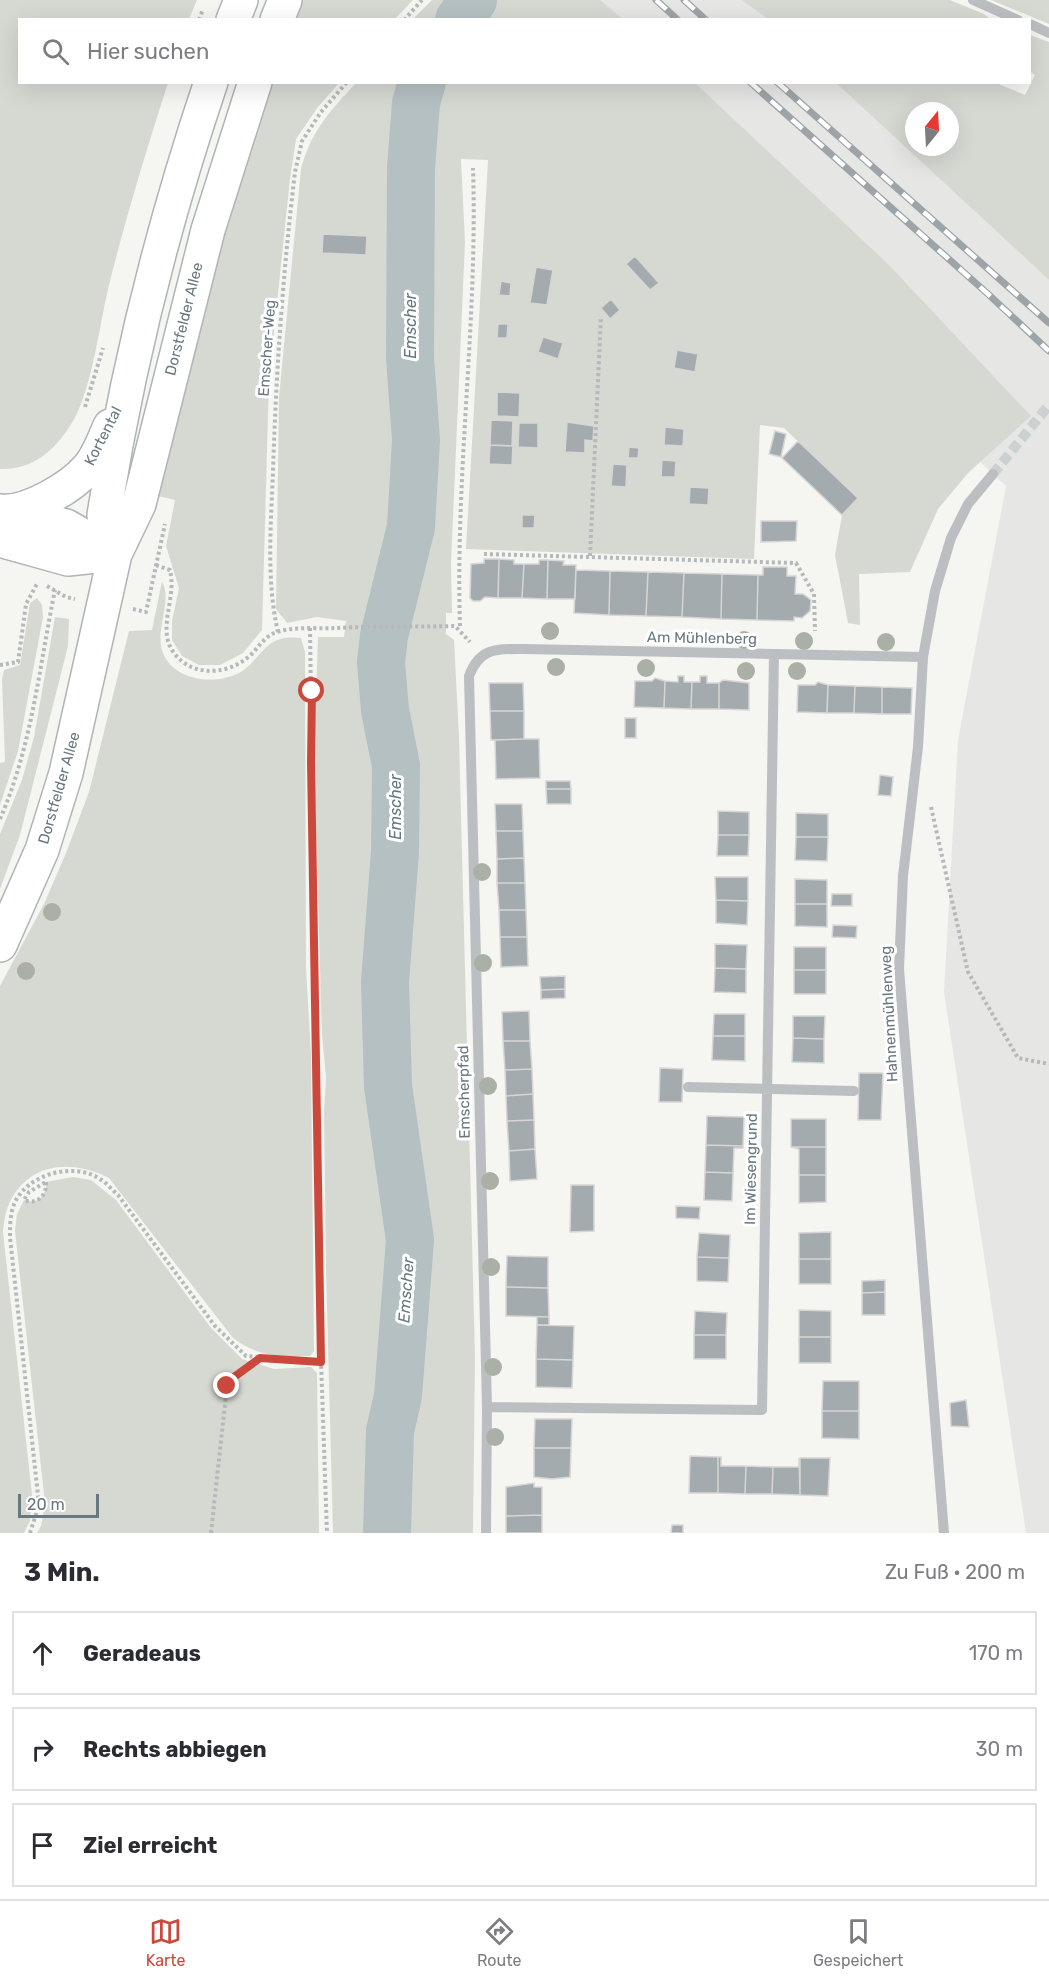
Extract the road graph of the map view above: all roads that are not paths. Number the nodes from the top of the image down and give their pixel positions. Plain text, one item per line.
1 (241, 0) edge
2 (285, 0) edge
3 (973, 0) edge
4 (234, 18) edge
5 (278, 18) edge
6 (1014, 18) edge
7 (1031, 25) edge
8 (1049, 33) edge
9 (210, 84) edge
10 (254, 84) edge
11 (126, 388) junction
12 (993, 474) tunnel mouth
13 (4, 521) edge
14 (115, 554) junction
15 (774, 654) junction
16 (482, 655) joint
17 (922, 657) junction
18 (0, 945) edge
19 (688, 1087) dead end
20 (767, 1089) junction
21 (854, 1091) dead end
22 (487, 1407) junction
23 (486, 1533) edge
24 (944, 1533) edge

1 - 4 main road
2 - 5 main road
3 - 6 street
7 - 8 street
9 - 11 main road
10 - 14 main road, Dorstfelder Allee
11 - 13 main road, Kortental
11 - 14 main road
12 - 17 street, Hahnenmühlenweg
13 - 14 main road, Kortental
14 - 18 main road, Dorstfelder Allee
15 - 16 street, Am Mühlenberg
15 - 17 street, Am Mühlenberg
15 - 20 street, Im Wiesengrund
16 - 22 street, Emscherpfad
17 - 24 street, Hahnenmühlenweg
19 - 20 street
20 - 21 street
20 - 22 street, Im Wiesengrund
22 - 23 street, Emscherpfad

